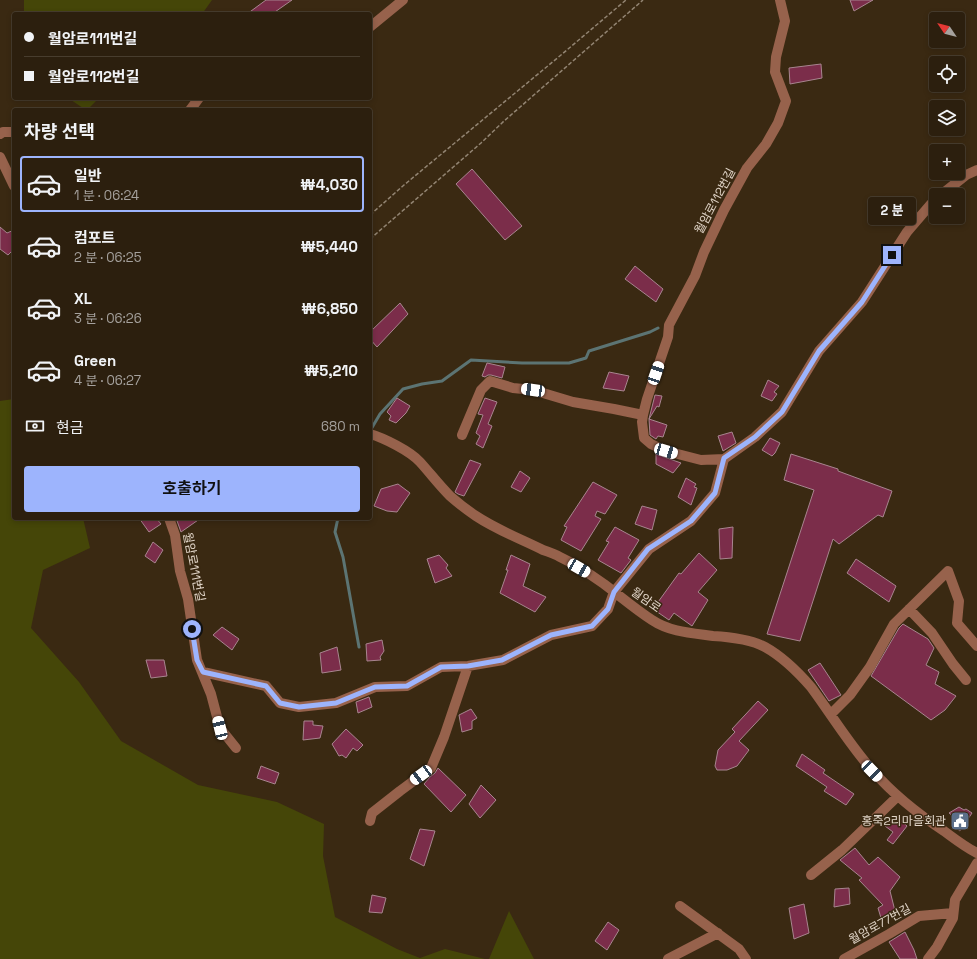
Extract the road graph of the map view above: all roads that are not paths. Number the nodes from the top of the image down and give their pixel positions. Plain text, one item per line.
1 (403, 0) edge
2 (780, 0) edge
3 (372, 25) edge
4 (12, 132) edge
5 (0, 134) edge
6 (0, 157) edge
7 (977, 170) edge
8 (12, 182) edge
9 (950, 188) edge
10 (929, 205) edge
11 (643, 416) junction
12 (372, 435) edge
13 (462, 435) dead end
14 (724, 458) junction
15 (170, 520) edge
16 (614, 592) junction
17 (909, 609) junction
18 (977, 646) edge
19 (468, 666) junction
20 (203, 672) junction
21 (966, 680) dead end
22 (831, 714) junction
23 (236, 748) dead end
24 (898, 796) junction
25 (370, 821) dead end
26 (977, 853) edge
27 (977, 862) edge
28 (811, 875) dead end
29 (680, 906) dead end
30 (953, 913) junction
31 (718, 933) junction
32 (668, 959) edge
33 (746, 959) edge
34 (844, 959) edge
35 (928, 959) edge

1 - 3 street
2 - 11 street, 월암로112번길
4 - 5 street
6 - 8 street
7 - 9 street
10 - 14 street, 월암로112번길
11 - 13 street
11 - 14 street, 월암로112번길
12 - 16 street, 월암로
14 - 16 street
15 - 20 street, 월암로111번길
16 - 19 street
16 - 22 street, 월암로
17 - 18 street
17 - 21 street
17 - 22 street
19 - 20 street
19 - 25 street
20 - 23 street, 월암로111번길
22 - 24 street, 월암로
24 - 26 street, 월암로
24 - 28 street
27 - 30 street
29 - 31 street
30 - 34 street, 월암로77번길
30 - 35 street
31 - 32 street
31 - 33 street

